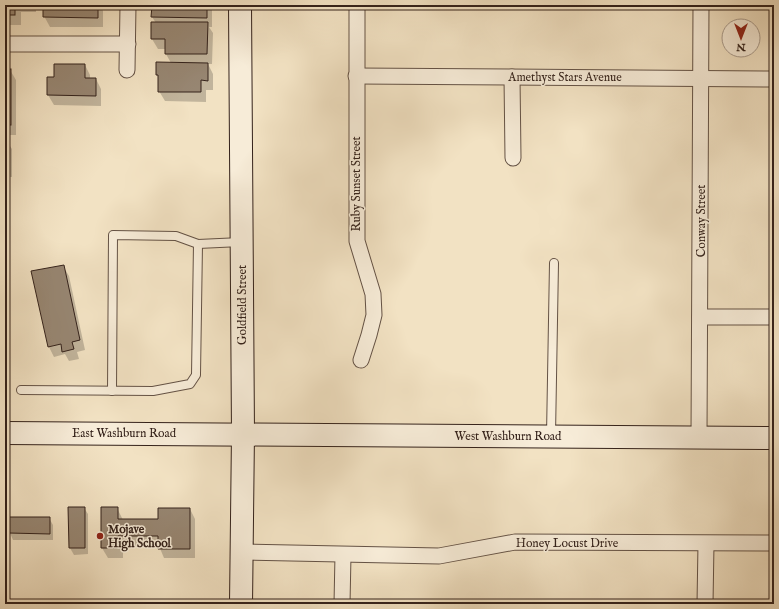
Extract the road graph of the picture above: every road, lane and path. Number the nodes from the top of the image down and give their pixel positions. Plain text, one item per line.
1 (128, 5) edge
2 (240, 5) edge
3 (357, 5) edge
4 (702, 5) edge
5 (5, 44) edge
6 (128, 44) junction
7 (127, 70) dead end
8 (356, 76) junction
9 (512, 77) junction
10 (702, 78) junction
11 (774, 79) edge
12 (513, 158) dead end
13 (241, 242) junction
14 (198, 244) junction
15 (554, 263) dead end
16 (700, 317) junction
17 (774, 317) edge
18 (361, 360) dead end
19 (21, 390) dead end
20 (112, 391) junction
21 (5, 432) edge
22 (243, 433) junction
23 (551, 436) junction
24 (699, 437) junction
25 (774, 438) edge
26 (774, 543) edge
27 (706, 544) junction
28 (242, 552) junction
29 (343, 555) junction
30 (241, 604) edge
31 (342, 604) edge
32 (704, 604) edge

1 - 6 street
2 - 13 street, Goldfield Street
3 - 8 street, Ruby Sunset Street
4 - 10 street, Conway Street
5 - 6 street
6 - 7 street
8 - 9 street, Amethyst Stars Avenue
8 - 18 street, Ruby Sunset Street
9 - 10 street, Amethyst Stars Avenue
9 - 12 street
10 - 11 street, Amethyst Stars Avenue
10 - 16 street, Conway Street
13 - 14 lane
13 - 22 street, Goldfield Street
14 - 20 lane
14 - 20 lane
15 - 23 lane
16 - 17 street
16 - 24 street, Conway Street
19 - 20 lane
21 - 22 street, East Washburn Road
22 - 23 street, West Washburn Road
22 - 28 street, Goldfield Street
23 - 24 street, West Washburn Road
24 - 25 street, West Washburn Road
26 - 27 street, Honey Locust Drive
27 - 29 street, Honey Locust Drive
27 - 32 street
28 - 29 street, Honey Locust Drive
28 - 30 street, Goldfield Street
29 - 31 street

